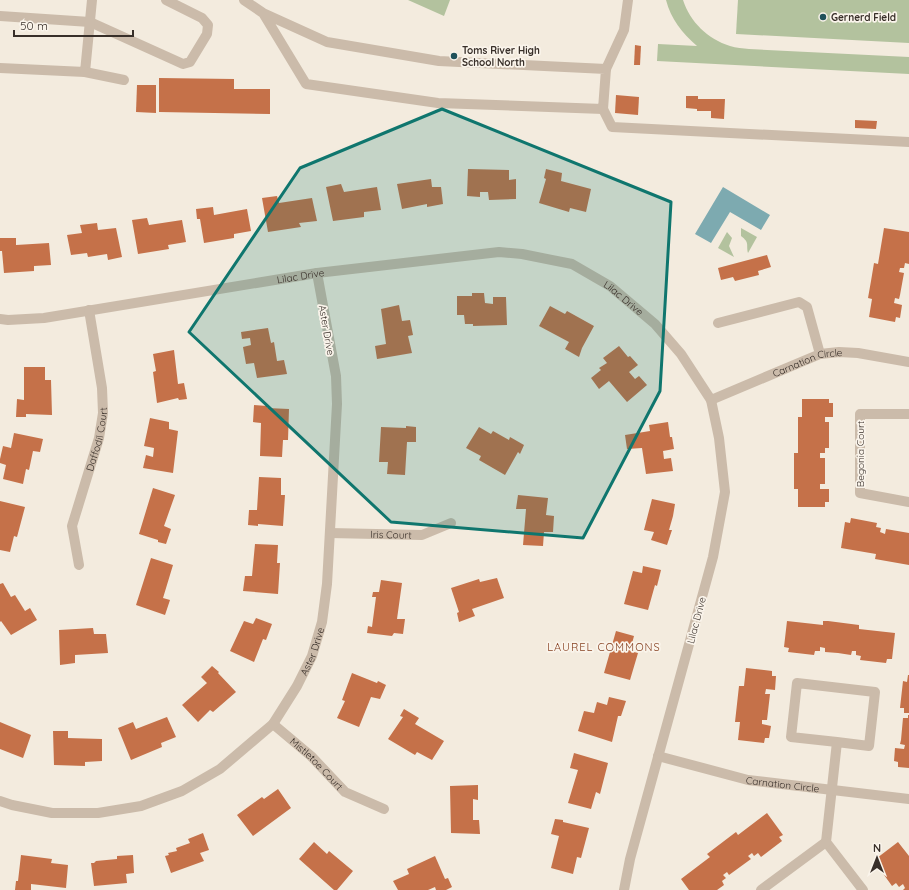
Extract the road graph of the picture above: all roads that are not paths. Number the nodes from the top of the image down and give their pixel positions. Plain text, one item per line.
1 (92, 0) edge
2 (166, 0) edge
3 (244, 0) edge
4 (628, 0) edge
5 (263, 13) junction
6 (0, 16) edge
7 (90, 22) junction
8 (0, 68) edge
9 (606, 69) junction
10 (85, 72) junction
11 (124, 80) dead end
12 (603, 109) junction
13 (909, 142) edge
14 (317, 273) junction
15 (89, 310) junction
16 (0, 319) edge
17 (718, 323) dead end
18 (820, 354) junction
19 (909, 362) edge
20 (711, 400) junction
21 (909, 414) edge
22 (909, 502) edge
23 (451, 524) dead end
24 (330, 533) junction
25 (79, 565) dead end
26 (272, 724) junction
27 (837, 742) junction
28 (658, 756) junction
29 (832, 790) junction
30 (909, 799) edge
31 (0, 801) edge
32 (384, 810) dead end
33 (826, 842) junction
34 (624, 890) edge
35 (761, 890) edge
36 (863, 890) edge

1 - 7 street
2 - 7 street
3 - 5 street
4 - 9 street
5 - 9 street
5 - 12 street
6 - 7 street
7 - 10 street
8 - 10 street
9 - 12 street
10 - 11 street
12 - 13 street
14 - 15 street, Lilac Drive
14 - 20 street, Lilac Drive
14 - 24 street, Aster Drive
15 - 16 street, Lilac Drive
15 - 25 street, Daffodil Court
17 - 18 street
18 - 19 street, Carnation Circle
18 - 20 street, Carnation Circle
20 - 28 street, Lilac Drive
21 - 22 street, Begonia Court
23 - 24 street, Iris Court
24 - 26 street, Aster Drive
26 - 31 street, Aster Drive
26 - 32 street, Mistletoe Court
27 - 27 street
27 - 29 street
28 - 29 street, Carnation Circle
28 - 34 street, Lilac Drive
29 - 30 street, Carnation Circle
29 - 33 street
33 - 35 street
33 - 36 street

